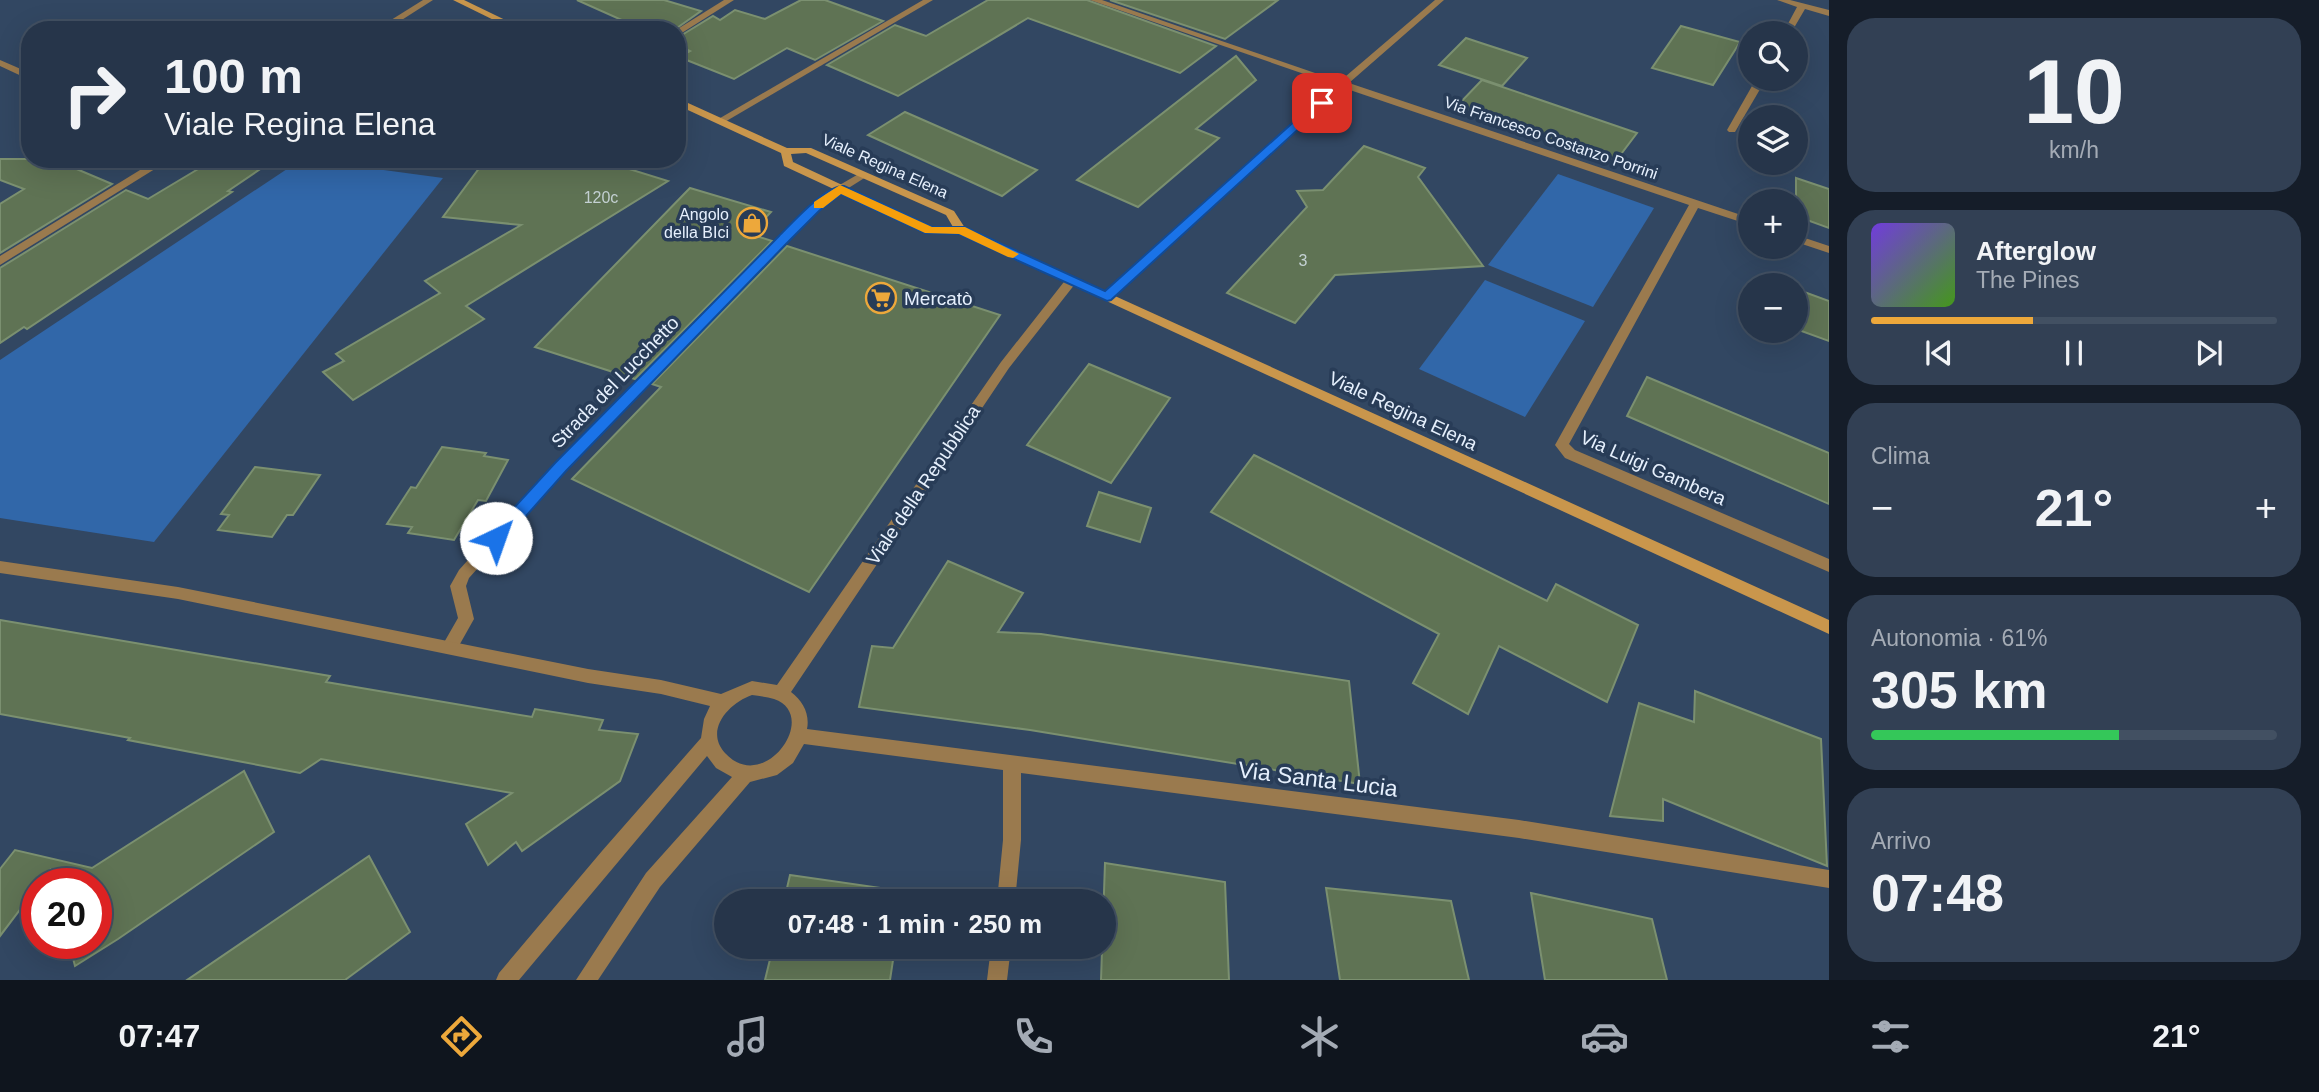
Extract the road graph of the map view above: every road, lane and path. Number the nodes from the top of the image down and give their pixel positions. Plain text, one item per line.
1 (429, 0) edge
2 (457, 0) edge
3 (730, 0) edge
4 (929, 0) edge
5 (1094, 0) edge
6 (1440, 0) edge
7 (1787, 1) edge
8 (1802, 6) junction
9 (1829, 13) edge
10 (394, 21) edge
11 (502, 21) edge
12 (1794, 21) edge
13 (686, 27) edge
14 (0, 63) edge
15 (21, 73) edge
16 (1342, 84) junction
17 (1754, 91) edge
18 (686, 105) edge
19 (720, 121) junction
20 (1732, 130) dead end
21 (786, 151) junction
22 (151, 168) edge
23 (862, 175) junction
24 (840, 189) junction
25 (1695, 203) junction
26 (1738, 218) edge
27 (961, 230) junction
28 (1808, 242) edge
29 (1829, 250) edge
30 (0, 261) edge
31 (1071, 281) junction
32 (1107, 297) junction
33 (1829, 566) edge
34 (0, 567) edge
35 (1829, 627) edge
36 (450, 646) junction
37 (781, 693) junction
38 (723, 702) junction
39 (800, 736) junction
40 (709, 741) junction
41 (1012, 764) junction
42 (747, 773) junction
43 (1829, 879) edge
44 (1007, 889) edge
45 (1000, 959) edge
46 (506, 980) edge
47 (586, 980) edge
48 (997, 980) edge

1 - 10 street
2 - 11 main road
3 - 13 street
4 - 19 street
5 - 16 street, Via Francesco Costanzo Porrini
6 - 16 street
7 - 8 street
8 - 9 street
8 - 12 street
14 - 15 street
16 - 25 street, Via Francesco Costanzo Porrini
16 - 32 street
17 - 20 street
18 - 19 main road, Viale Regina Elena
19 - 21 main road, Viale Regina Elena
21 - 23 main road, Viale Regina Elena
21 - 24 main road, Viale Regina Elena
22 - 30 street
23 - 24 street, Strada del Lucchetto
23 - 27 main road, Viale Regina Elena
24 - 27 main road, Viale Regina Elena
24 - 36 street, Strada del Lucchetto
25 - 26 street, Via Francesco Costanzo Porrini
25 - 33 street, Via Luigi Gambera
27 - 31 main road, Viale Regina Elena
28 - 29 street
31 - 32 main road, Viale Regina Elena
31 - 37 street, Viale della Repubblica
32 - 35 main road, Viale Regina Elena
34 - 36 street
36 - 38 street
37 - 38 street
37 - 39 street
38 - 40 street
39 - 41 street, Via Santa Lucia
39 - 42 street
40 - 42 street
40 - 46 street
41 - 43 street, Via Santa Lucia
41 - 44 street
42 - 47 street
45 - 48 street

